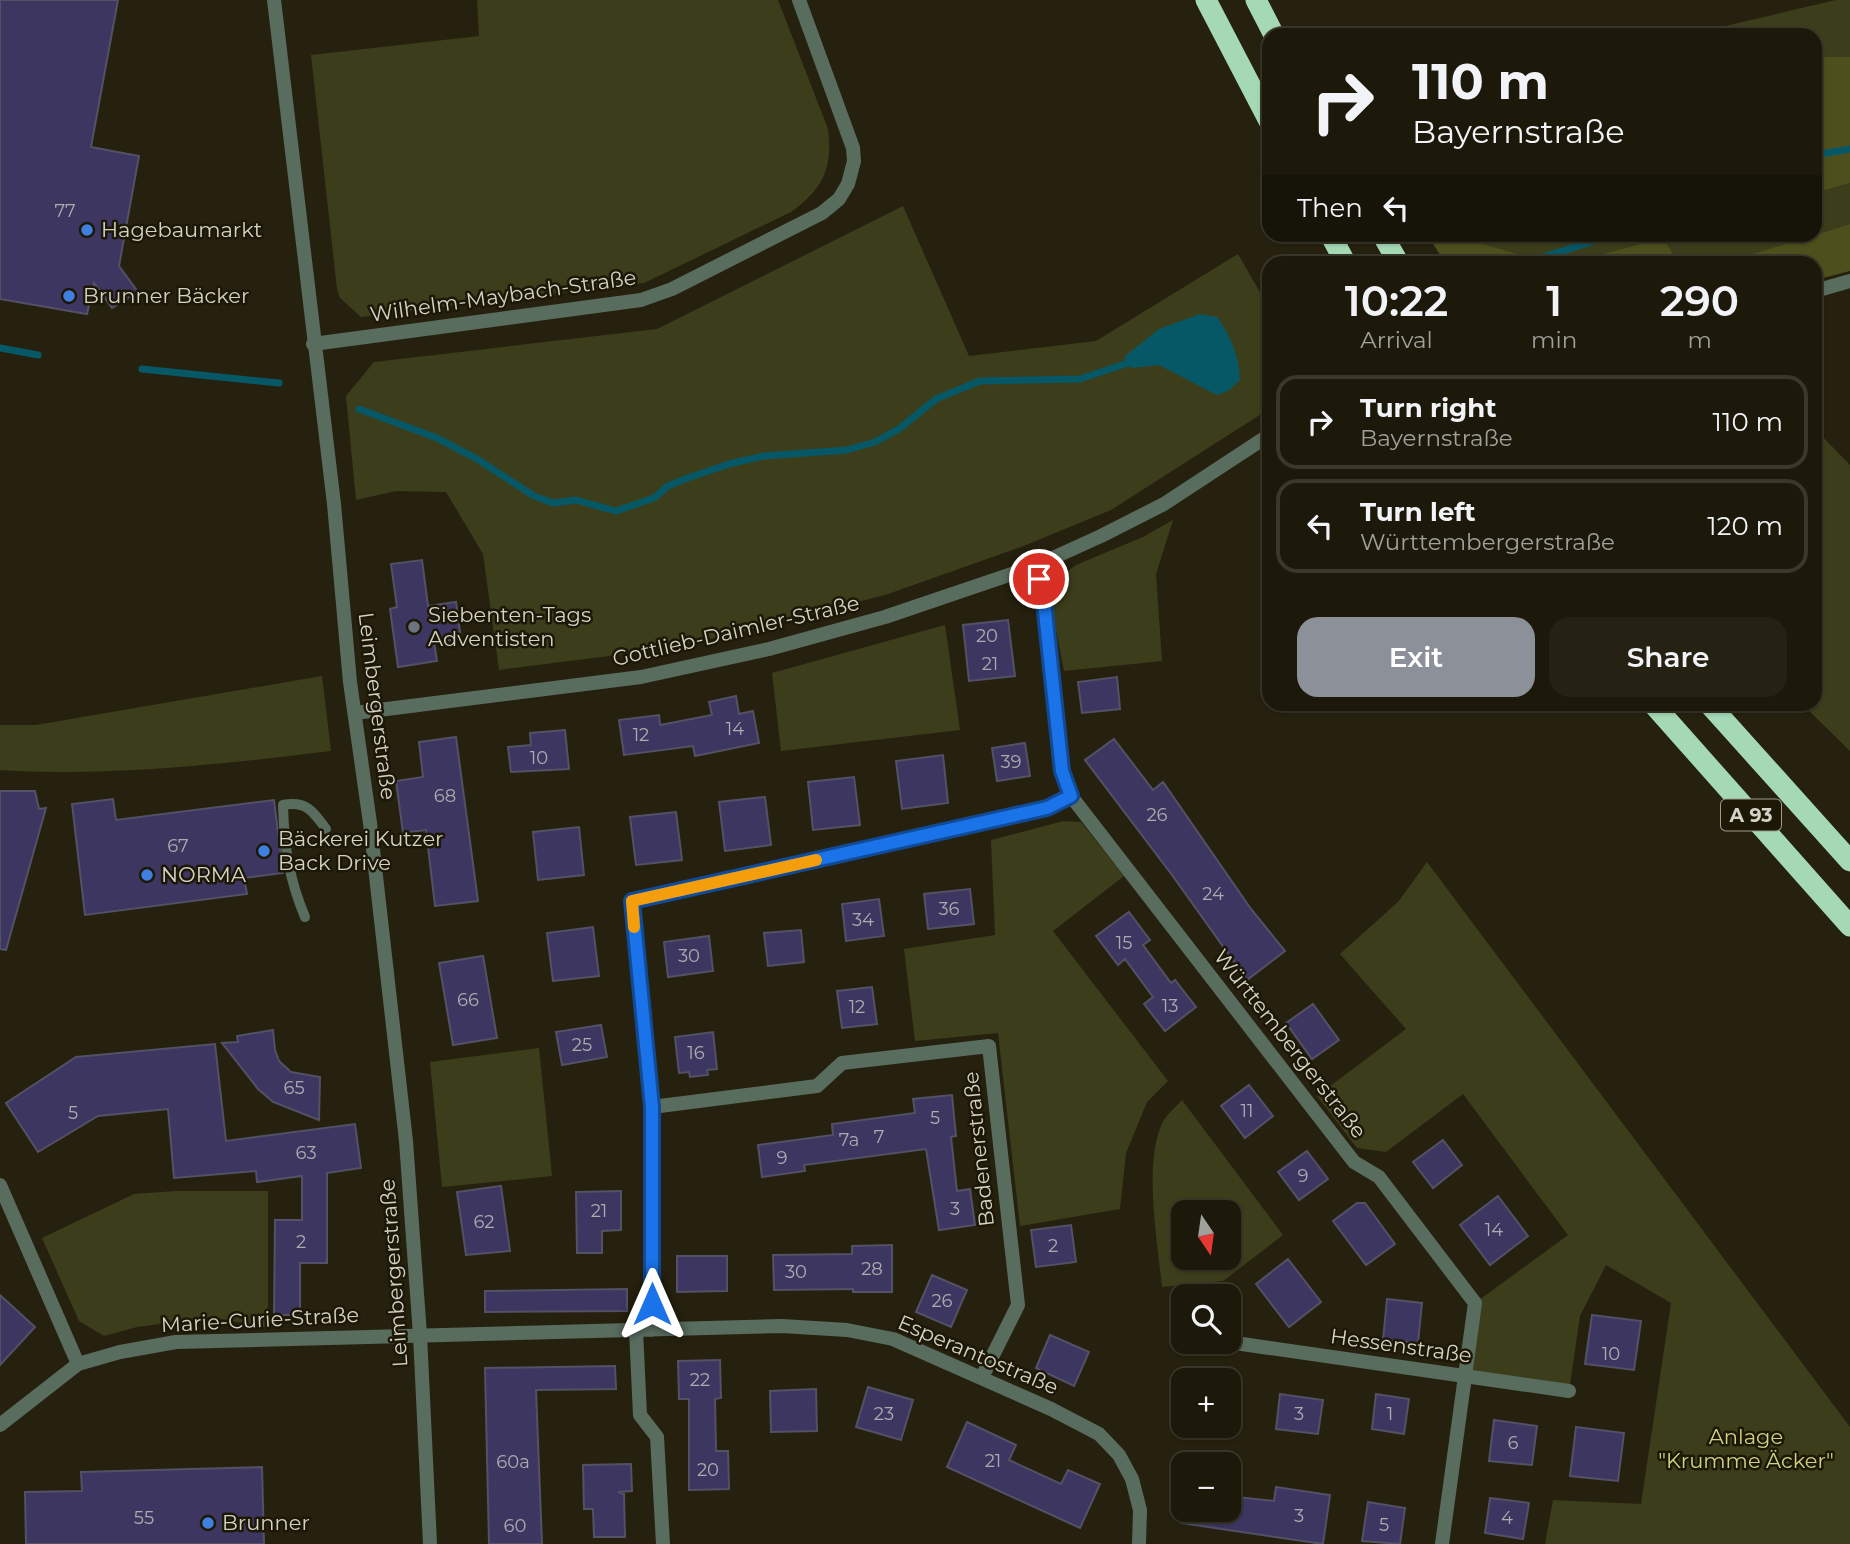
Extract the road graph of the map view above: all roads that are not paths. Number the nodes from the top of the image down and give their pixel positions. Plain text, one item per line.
1 (274, 0) edge
2 (799, 0) edge
3 (1206, 0) edge
4 (1256, 0) edge
5 (1270, 28) edge
6 (1262, 108) edge
7 (1850, 281) edge
8 (1822, 289) edge
9 (313, 344) junction
10 (1262, 440) edge
11 (1035, 566) junction
12 (1659, 711) edge
13 (1715, 711) edge
14 (355, 713) junction
15 (1071, 796) junction
16 (326, 830) dead end
17 (1850, 862) edge
18 (305, 917) dead end
19 (1850, 926) edge
20 (652, 1107) junction
21 (0, 1185) edge
22 (636, 1330) junction
23 (652, 1330) junction
24 (420, 1335) junction
25 (1241, 1344) edge
26 (78, 1364) junction
27 (1465, 1376) junction
28 (982, 1377) junction
29 (1569, 1391) dead end
30 (0, 1425) edge
31 (430, 1544) edge
32 (663, 1544) edge
33 (1139, 1544) edge
34 (1443, 1544) edge

1 - 9 street, Leimbergerstraße
2 - 9 street, Wilhelm-Maybach-Straße
3 - 6 highway
4 - 5 highway
7 - 8 street
9 - 14 street, Leimbergerstraße
10 - 11 street, Gottlieb-Daimler-Straße
11 - 14 street, Gottlieb-Daimler-Straße
11 - 15 street, Württembergerstraße
12 - 19 highway, A 93
13 - 17 highway, A 93
14 - 24 street, Leimbergerstraße
15 - 20 street
15 - 27 street, Württembergerstraße
16 - 18 lane
20 - 23 street
20 - 28 street, Badenerstraße
21 - 26 street
22 - 23 street, Esperantostraße
22 - 24 street, Esperantostraße
22 - 32 street
23 - 28 street, Esperantostraße
24 - 26 street, Marie-Curie-Straße
24 - 31 street, Leimbergerstraße
25 - 27 street, Hessenstraße
26 - 30 street, Marie-Curie-Straße
27 - 29 street, Hessenstraße
27 - 34 street, Württembergerstraße
28 - 33 street, Esperantostraße

